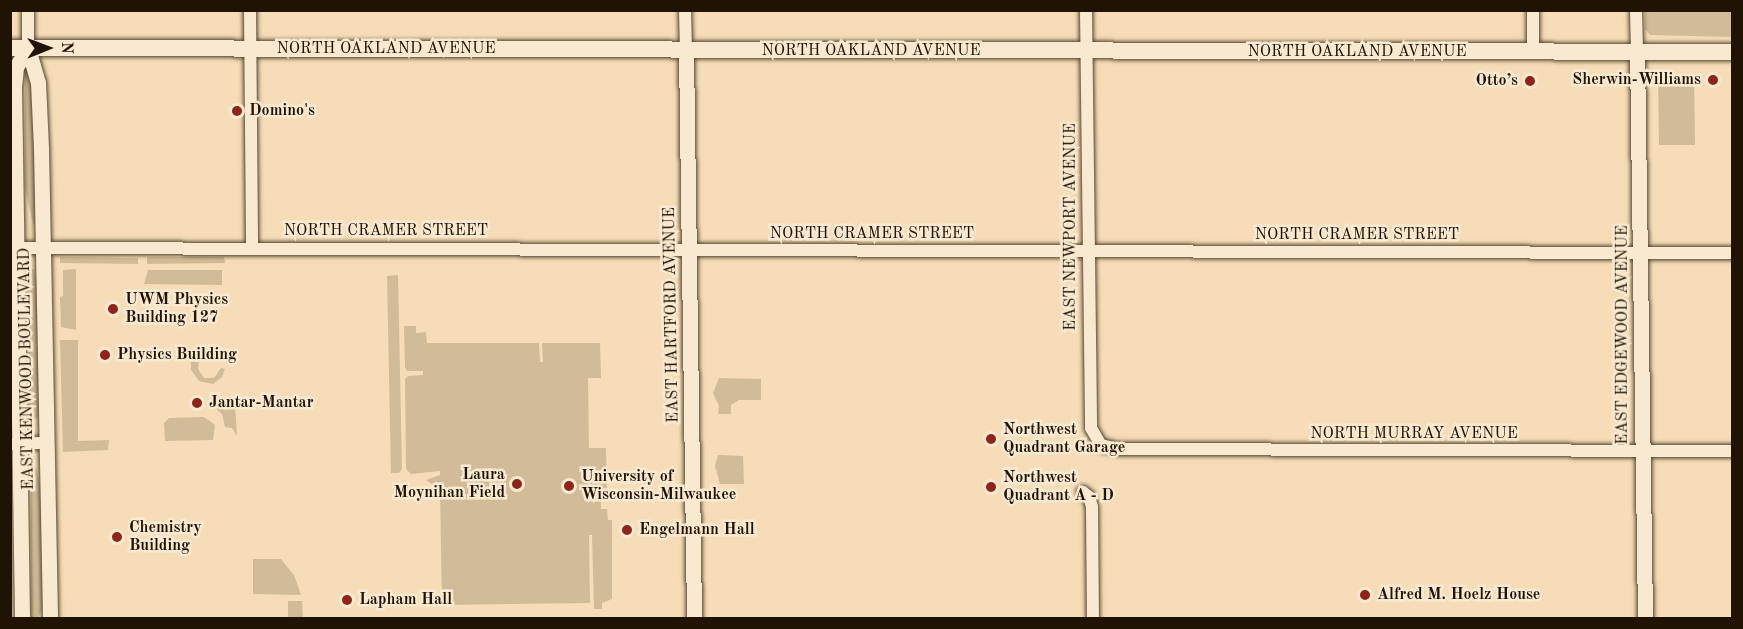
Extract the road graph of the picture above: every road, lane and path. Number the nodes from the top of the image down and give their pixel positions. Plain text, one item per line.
1 (28, 10) edge
2 (250, 10) edge
3 (686, 10) edge
4 (1086, 10) edge
5 (1533, 10) edge
6 (1636, 10) edge
7 (10, 48) edge
8 (28, 48) junction
9 (250, 49) junction
10 (686, 51) junction
11 (1087, 52) junction
12 (1533, 52) junction
13 (1637, 52) junction
14 (1732, 52) edge
15 (252, 247) junction
16 (13, 248) edge
17 (43, 248) junction
18 (689, 250) junction
19 (1088, 252) junction
20 (1641, 252) junction
21 (1732, 253) edge
22 (1097, 442) joint
23 (47, 443) junction
24 (15, 444) edge
25 (1642, 452) junction
26 (1732, 452) edge
27 (1083, 492) dead end
28 (22, 618) edge
29 (50, 618) edge
30 (694, 618) edge
31 (1093, 618) edge
32 (1644, 618) edge

1 - 8 street, EAST KENWOOD BOULEVARD
2 - 9 street
3 - 10 street, EAST HARTFORD AVENUE
4 - 11 street, EAST NEWPORT AVENUE
5 - 12 street
6 - 13 street
7 - 8 main road, NORTH OAKLAND AVENUE
8 - 9 main road, NORTH OAKLAND AVENUE
8 - 16 street, EAST KENWOOD BOULEVARD
8 - 17 street, EAST KENWOOD BOULEVARD
9 - 10 main road, NORTH OAKLAND AVENUE
9 - 15 street
10 - 11 main road, NORTH OAKLAND AVENUE
10 - 18 street, EAST HARTFORD AVENUE
11 - 12 main road, NORTH OAKLAND AVENUE
11 - 19 street, EAST NEWPORT AVENUE
12 - 13 main road, NORTH OAKLAND AVENUE
13 - 14 main road, NORTH OAKLAND AVENUE
13 - 20 street, EAST EDGEWOOD AVENUE
15 - 17 street, NORTH CRAMER STREET
15 - 18 street, NORTH CRAMER STREET
16 - 17 street, NORTH CRAMER STREET
16 - 24 street, EAST KENWOOD BOULEVARD
17 - 23 street, EAST KENWOOD BOULEVARD
18 - 19 street, NORTH CRAMER STREET
18 - 30 street, EAST HARTFORD AVENUE
19 - 20 street, NORTH CRAMER STREET
19 - 22 street, EAST NEWPORT AVENUE
20 - 21 street, NORTH CRAMER STREET
20 - 25 street, EAST EDGEWOOD AVENUE
22 - 25 street, NORTH MURRAY AVENUE
23 - 24 street
23 - 29 street, EAST KENWOOD BOULEVARD
24 - 28 street, EAST KENWOOD BOULEVARD
25 - 26 street, NORTH MURRAY AVENUE
25 - 32 street, EAST EDGEWOOD AVENUE
27 - 31 street

